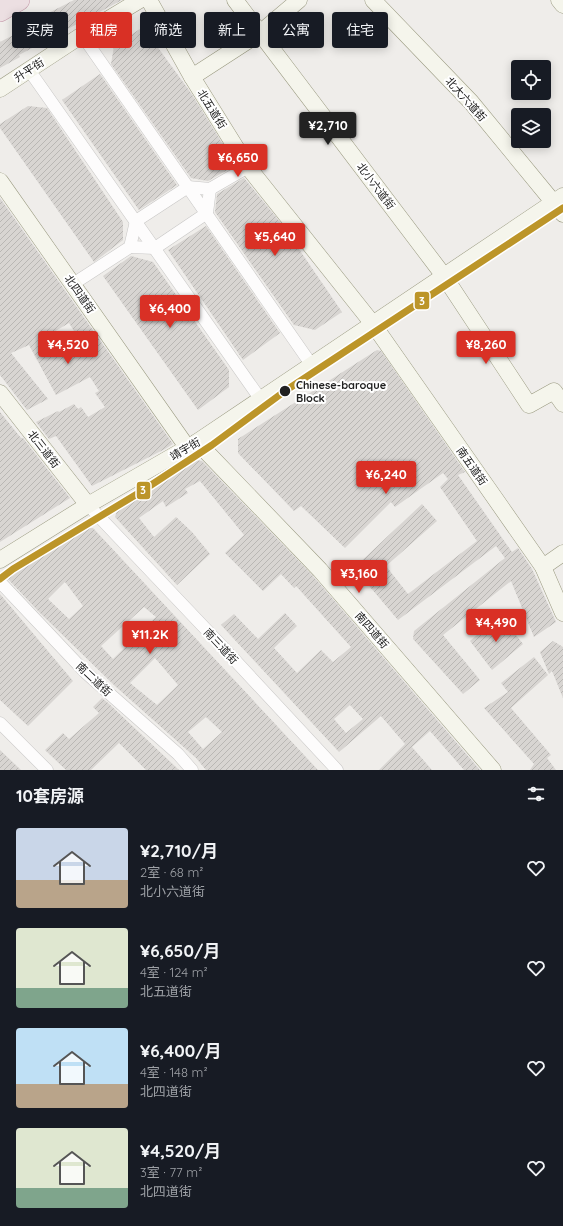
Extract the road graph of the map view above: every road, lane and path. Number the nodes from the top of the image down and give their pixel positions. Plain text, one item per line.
1 (19, 0) edge
2 (140, 0) edge
3 (149, 0) edge
4 (235, 0) edge
5 (299, 0) edge
6 (373, 0) edge
7 (559, 0) edge
8 (563, 5) edge
9 (0, 11) edge
10 (120, 12) edge
11 (244, 12) edge
12 (260, 33) joint
13 (76, 39) edge
14 (91, 48) edge
15 (237, 48) edge
16 (29, 70) junction
17 (192, 77) junction
18 (0, 89) edge
19 (248, 167) junction
20 (0, 181) edge
21 (188, 187) junction
22 (210, 189) junction
23 (560, 204) edge
24 (207, 212) junction
25 (136, 221) junction
26 (130, 247) junction
27 (155, 248) junction
28 (444, 276) junction
29 (73, 284) junction
30 (374, 324) junction
31 (312, 366) junction
32 (0, 393) edge
33 (261, 399) junction
34 (563, 404) edge
35 (192, 445) junction
36 (88, 505) junction
37 (563, 553) edge
38 (0, 560) edge
39 (542, 567) junction
40 (0, 582) edge
41 (563, 613) edge
42 (0, 722) edge
43 (44, 769) edge
44 (192, 770) edge
45 (337, 770) edge
46 (493, 770) edge

1 - 9 highway
2 - 10 street, 升平街
3 - 17 street, 北五道街
4 - 11 street, 北小六道街
5 - 12 street
6 - 23 street, 北大六道街
7 - 8 street
12 - 28 street, 北小六道街
13 - 16 street, 升平街
14 - 21 street
15 - 17 street
16 - 18 street, 升平街
16 - 25 street
17 - 19 street, 北五道街
19 - 22 street
19 - 30 street, 北五道街
20 - 29 street, 北四道街
21 - 22 street
21 - 24 street
21 - 25 street
22 - 24 street
23 - 28 street, 靖宇街
24 - 27 street
24 - 31 street
25 - 26 street
25 - 27 street
26 - 27 street
26 - 29 street
27 - 33 street
28 - 30 street, 靖宇街
28 - 34 street, 北小六道街
29 - 35 street, 北四道街
30 - 31 street, 靖宇街
30 - 39 street, 南五道街
31 - 33 street, 靖宇街
32 - 36 street, 北三道街
33 - 35 street, 靖宇街
35 - 36 street, 靖宇街
35 - 46 street, 南四道街
36 - 38 street, 靖宇街
36 - 45 street, 南三道街
37 - 39 street
39 - 41 street, 南五道街
40 - 44 street, 南二道街
42 - 43 street

